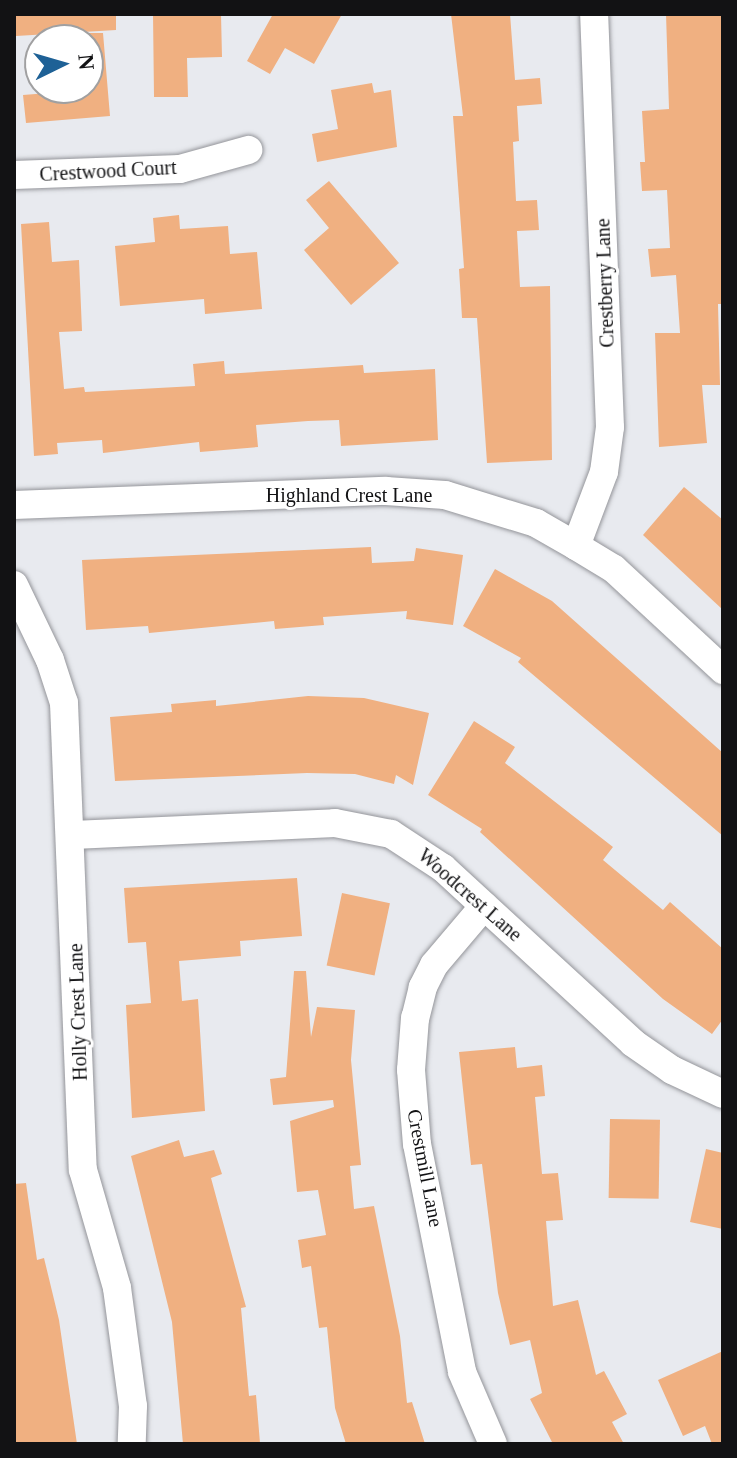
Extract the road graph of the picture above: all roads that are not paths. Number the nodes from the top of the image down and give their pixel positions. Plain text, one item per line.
1 (594, 14) edge
2 (248, 150) dead end
3 (14, 175) edge
4 (14, 505) edge
5 (576, 546) junction
6 (14, 585) edge
7 (723, 670) edge
8 (73, 835) junction
9 (484, 906) junction
10 (723, 1094) edge
11 (132, 1444) edge
12 (493, 1444) edge

1 - 5 street, Crestberry Lane
2 - 3 street, Crestwood Court
4 - 5 street, Highland Crest Lane
5 - 7 street, Highland Crest Lane
6 - 8 street, Holly Crest Lane
8 - 9 street, Woodcrest Lane
8 - 11 street, Holly Crest Lane
9 - 10 street, Woodcrest Lane
9 - 12 street, Crestmill Lane

